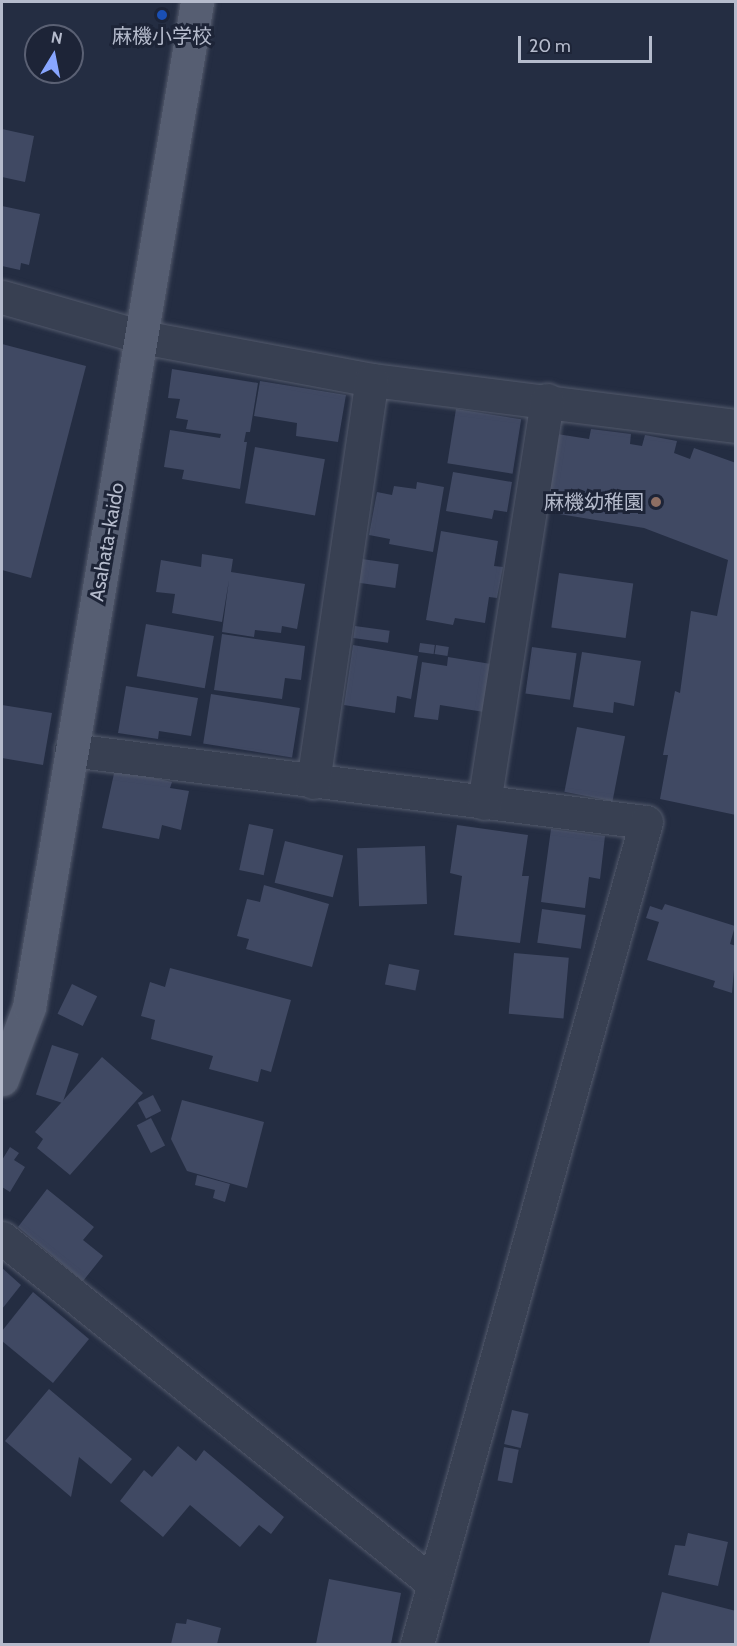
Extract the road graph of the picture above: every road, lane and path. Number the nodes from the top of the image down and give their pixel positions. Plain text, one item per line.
1 (197, 2) edge
2 (2, 297) edge
3 (141, 338) junction
4 (372, 380) junction
5 (547, 400) junction
6 (735, 426) edge
7 (71, 750) junction
8 (313, 782) junction
9 (484, 803) junction
10 (2, 1079) edge
11 (2, 1238) edge
12 (434, 1584) junction
13 (417, 1644) edge

1 - 3 main road, Asahata-kaido
2 - 3 street
3 - 4 street
3 - 7 main road, Asahata-kaido
4 - 5 street
4 - 8 street
5 - 6 street
5 - 9 street
7 - 8 street
7 - 10 main road, Asahata-kaido
8 - 9 street
9 - 12 street
11 - 12 street
12 - 13 street

